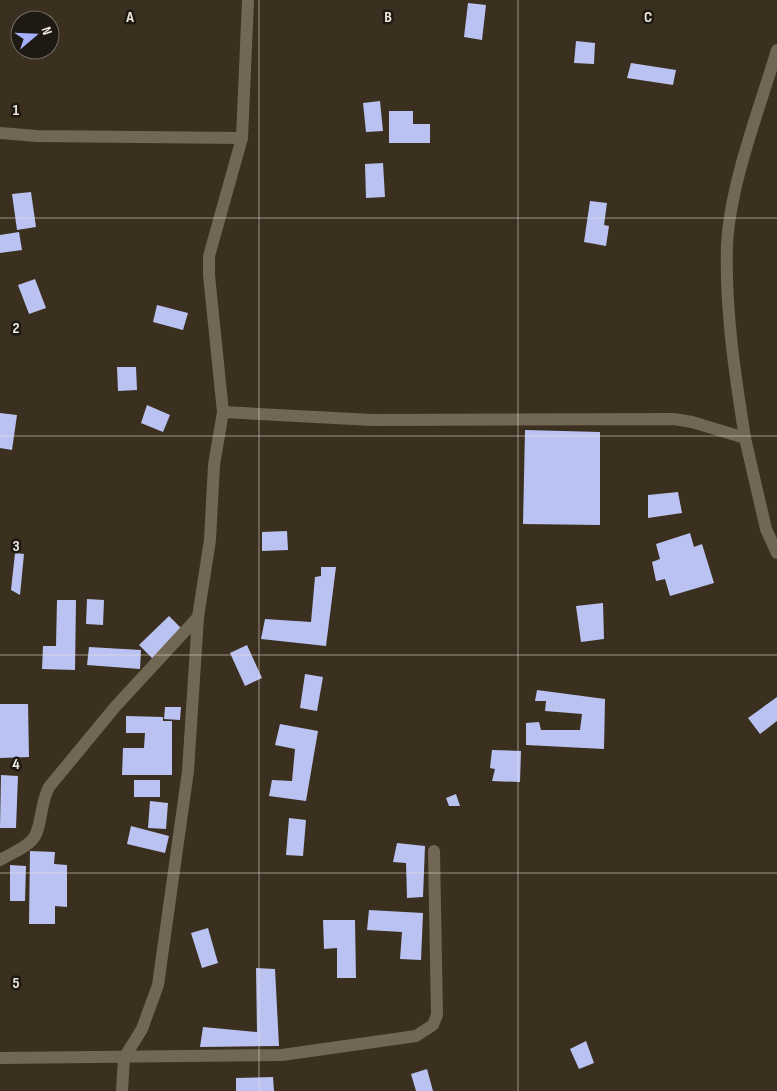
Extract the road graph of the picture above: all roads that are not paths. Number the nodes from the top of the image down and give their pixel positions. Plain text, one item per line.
1 (248, 0) edge
2 (777, 50) edge
3 (0, 133) edge
4 (242, 138) junction
5 (223, 412) junction
6 (745, 438) junction
7 (777, 553) edge
8 (198, 618) junction
9 (434, 852) dead end
10 (0, 860) edge
11 (0, 1058) edge
12 (124, 1058) junction
13 (122, 1091) edge

1 - 4 street
2 - 6 street
3 - 4 street
4 - 5 street
5 - 6 street
5 - 8 street
6 - 7 street
8 - 10 street
8 - 12 street
9 - 12 street
11 - 12 street
12 - 13 street

